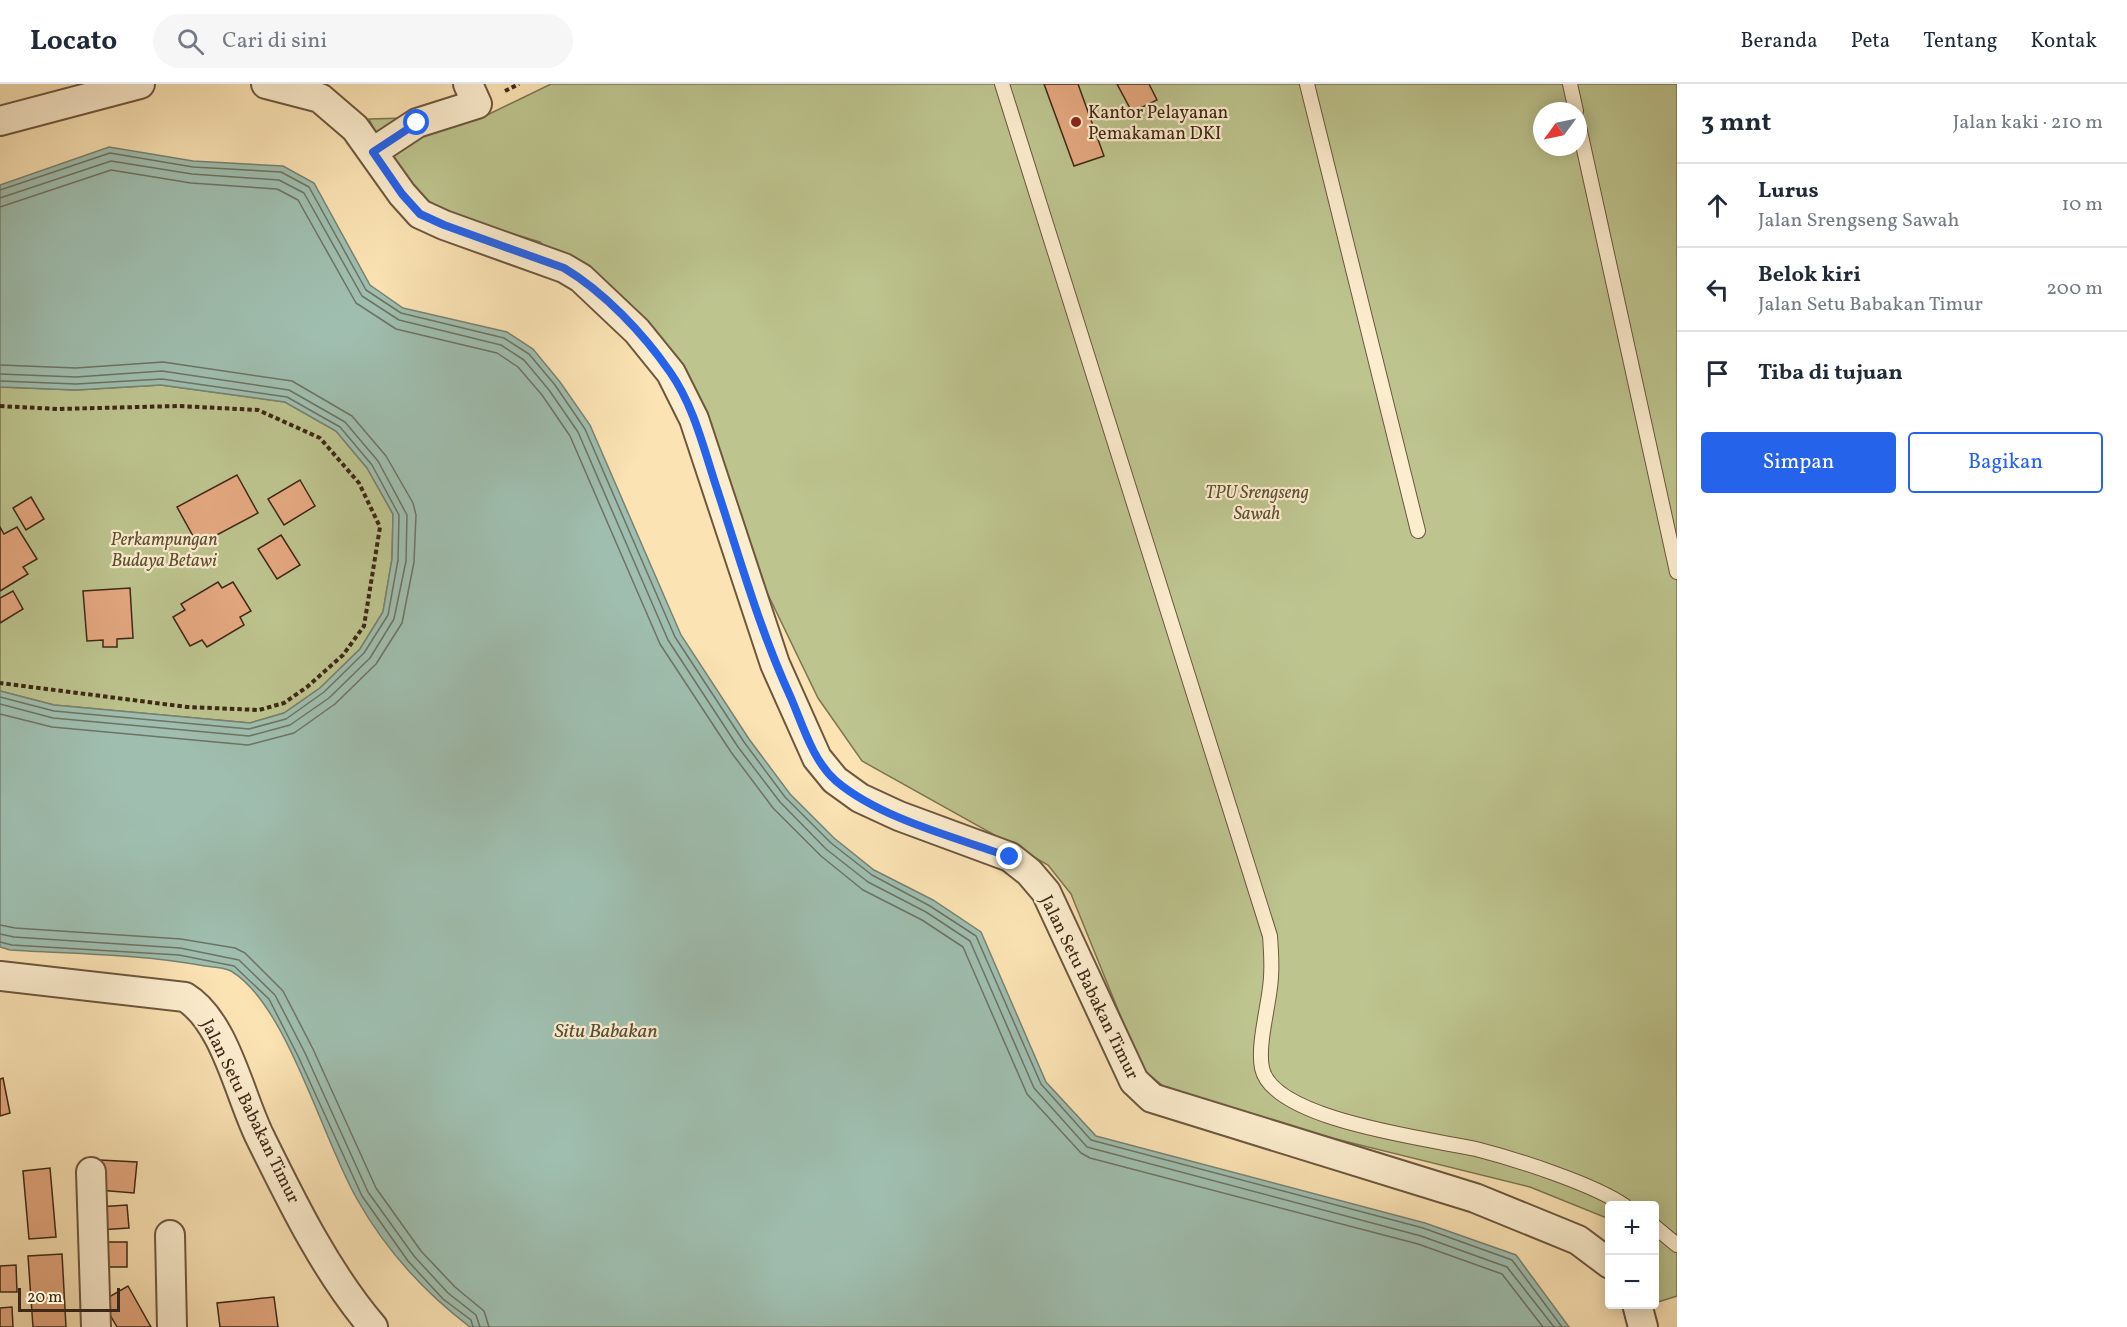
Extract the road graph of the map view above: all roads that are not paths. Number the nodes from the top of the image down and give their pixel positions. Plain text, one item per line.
1 (140, 84) edge
2 (266, 84) edge
3 (1002, 84) edge
4 (1307, 84) edge
5 (1570, 84) edge
6 (473, 94) edge
7 (1574, 102) edge
8 (0, 121) edge
9 (373, 152) junction
10 (1585, 156) edge
11 (1418, 531) dead end
12 (1677, 573) edge
13 (0, 976) edge
14 (91, 1172) dead end
15 (1618, 1201) edge
16 (1659, 1230) edge
17 (170, 1235) dead end
18 (1677, 1245) edge
19 (1605, 1260) edge
20 (1638, 1309) edge
21 (96, 1327) edge
22 (172, 1327) edge
23 (373, 1327) edge
24 (1643, 1327) edge

1 - 8 street
2 - 9 street, Jalan Setu Babakan Timur
3 - 15 lane
4 - 11 lane
5 - 7 lane
6 - 9 street
9 - 19 street, Jalan Setu Babakan Timur
10 - 12 lane
13 - 23 street, Jalan Setu Babakan Timur
14 - 21 street
16 - 18 lane
17 - 22 street
20 - 24 street

